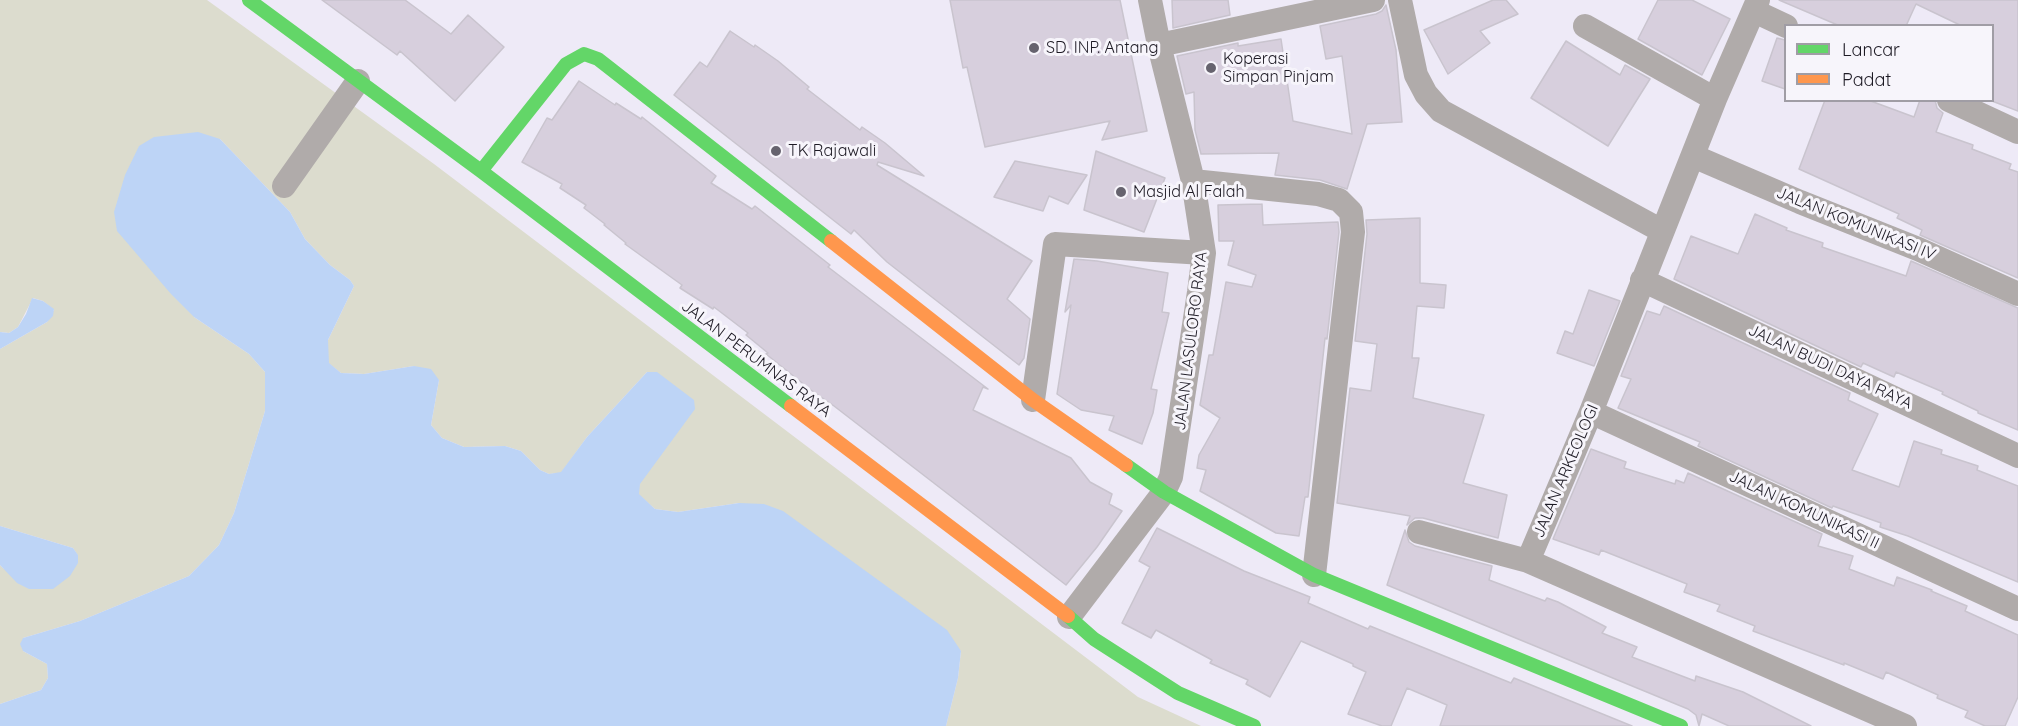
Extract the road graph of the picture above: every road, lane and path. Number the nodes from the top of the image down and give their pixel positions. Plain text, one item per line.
1 (249, 0) edge
2 (1150, 0) edge
3 (1373, 0) edge
4 (1400, 0) edge
5 (1756, 5) edge
6 (1784, 25) edge
7 (1585, 26) dead end
8 (1159, 45) junction
9 (358, 81) junction
10 (1715, 99) junction
11 (1953, 102) edge
12 (2018, 132) edge
13 (1693, 156) junction
14 (481, 171) junction
15 (1193, 181) junction
16 (284, 186) dead end
17 (1662, 231) junction
18 (1204, 253) junction
19 (1642, 280) junction
20 (2018, 294) edge
21 (1033, 400) junction
22 (1591, 412) junction
23 (2018, 456) edge
24 (1164, 492) junction
25 (1419, 532) dead end
26 (1528, 561) junction
27 (1314, 575) junction
28 (2018, 609) edge
29 (1069, 617) junction
30 (1254, 726) edge
31 (1681, 726) edge
32 (1905, 726) edge

1 - 9 street, JALAN PERUMNAS RAYA
2 - 8 street, JALAN LASULORO RAYA
3 - 8 street
4 - 17 street
5 - 6 street
5 - 10 street, JALAN ARKEOLOGI
7 - 10 street
8 - 15 street, JALAN LASULORO RAYA
9 - 14 street, JALAN PERUMNAS RAYA
9 - 16 street
10 - 13 street, JALAN ARKEOLOGI
11 - 12 street
13 - 17 street, JALAN ARKEOLOGI
13 - 20 street, JALAN KOMUNIKASI IV
14 - 21 street
14 - 29 street, JALAN PERUMNAS RAYA
15 - 18 street, JALAN LASULORO RAYA
15 - 27 street
17 - 19 street, JALAN ARKEOLOGI
18 - 21 street
18 - 24 street, JALAN LASULORO RAYA
19 - 22 street, JALAN ARKEOLOGI
19 - 23 street, JALAN BUDI DAYA RAYA
21 - 24 street
22 - 26 street, JALAN ARKEOLOGI
22 - 28 street, JALAN KOMUNIKASI II
24 - 27 street
24 - 29 street, JALAN LASULORO RAYA
25 - 26 street
26 - 32 street
27 - 31 street
29 - 30 street, JALAN PERUMNAS RAYA

